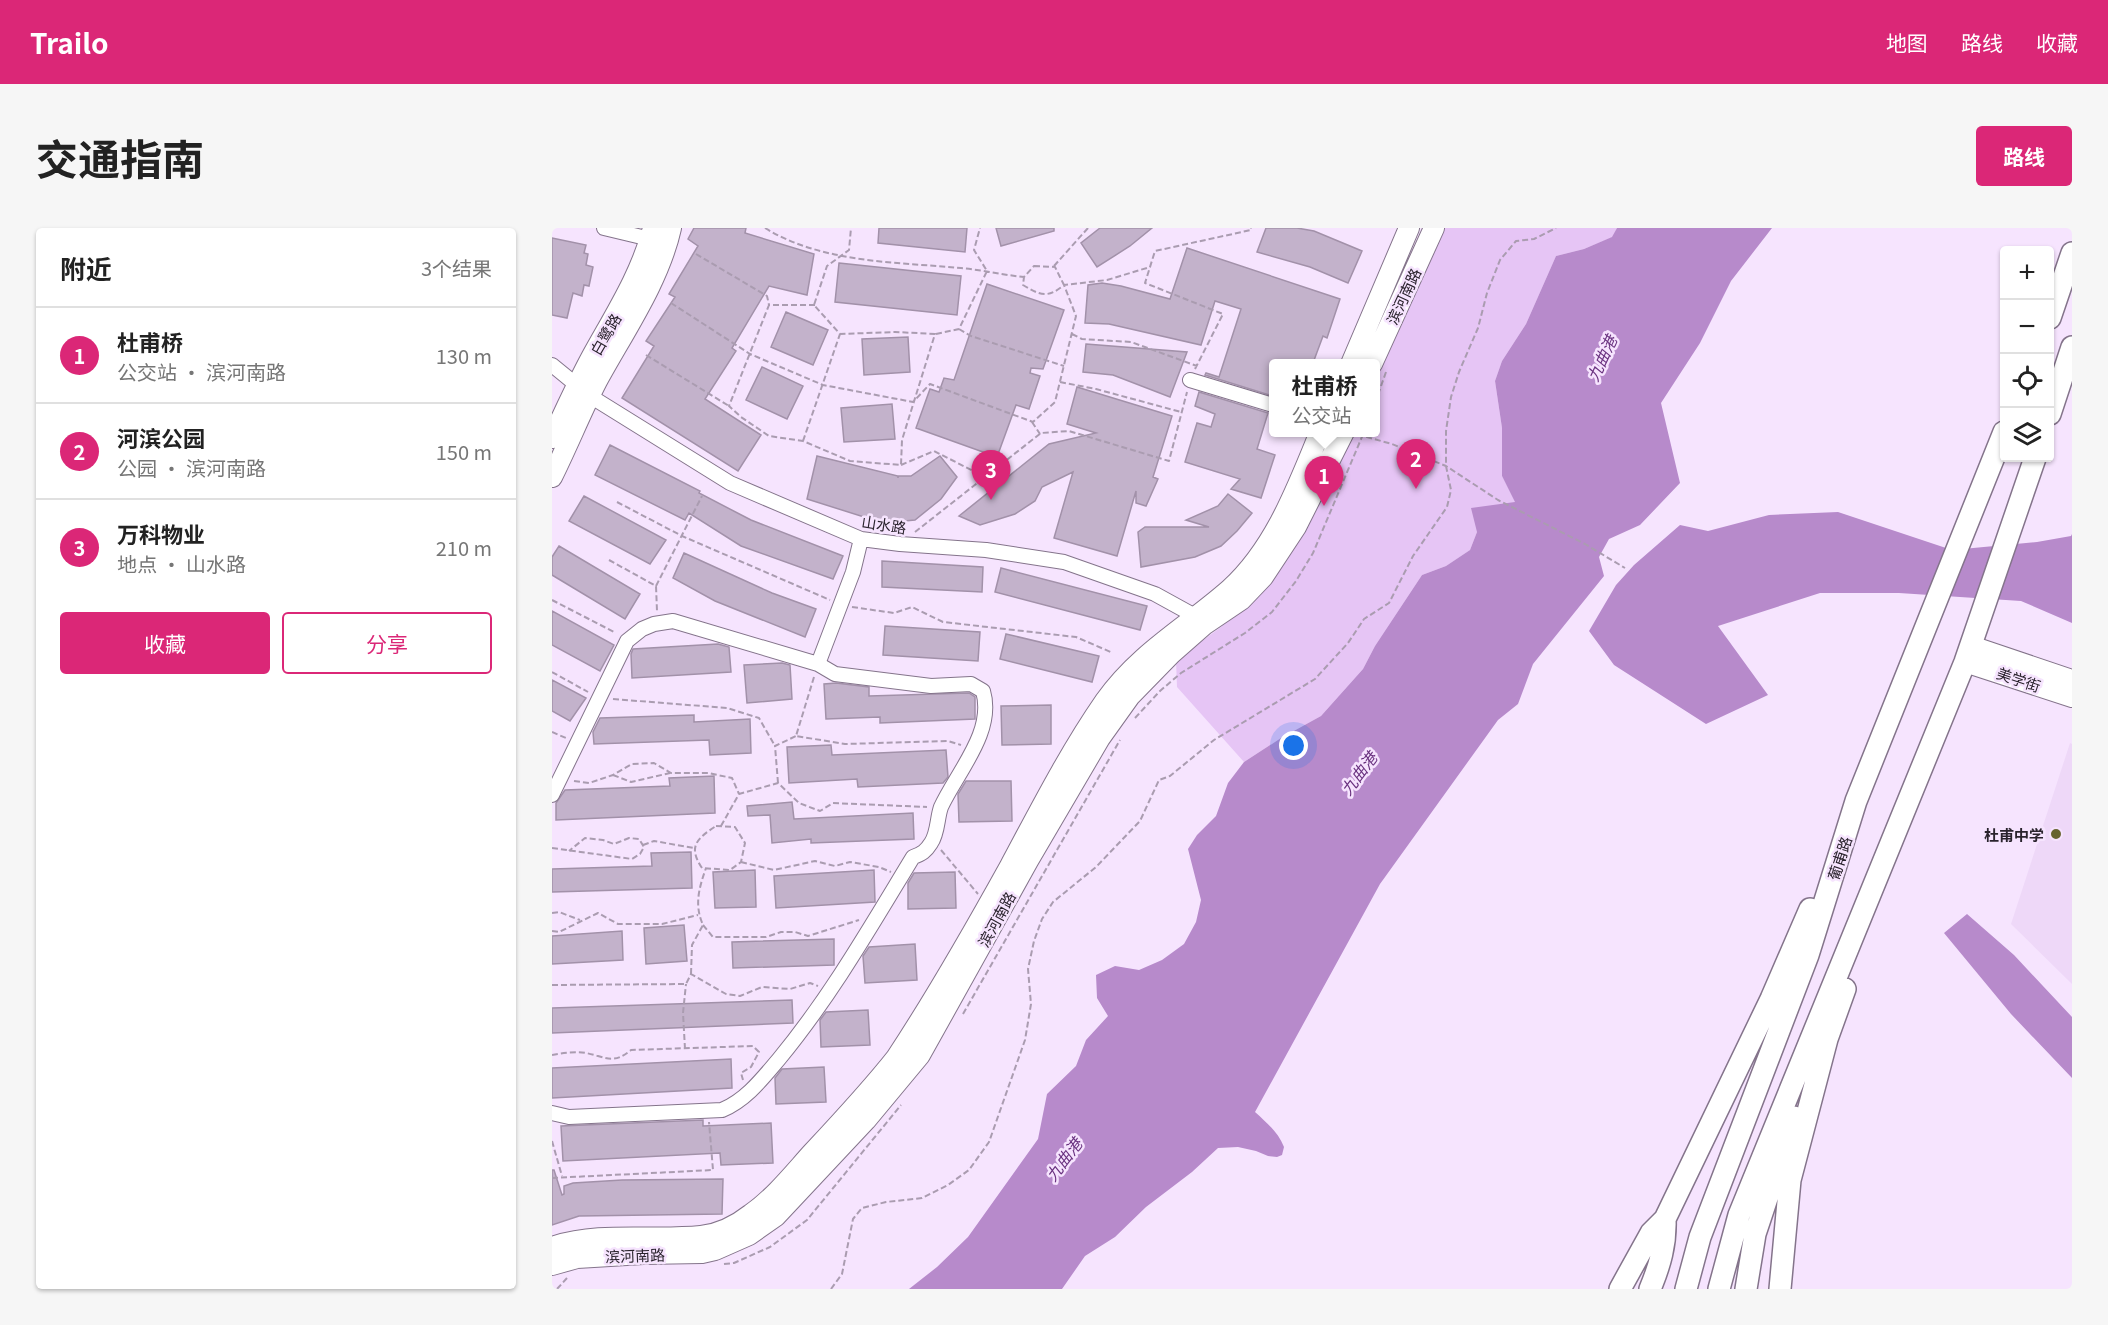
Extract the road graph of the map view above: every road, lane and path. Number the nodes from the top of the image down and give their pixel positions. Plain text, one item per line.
1 (604, 228) edge
2 (671, 228) edge
3 (765, 228) edge
4 (851, 228) edge
5 (980, 228) edge
6 (1088, 228) edge
7 (1251, 228) edge
8 (1409, 228) edge
9 (1434, 228) edge
10 (1556, 228) edge
11 (651, 234) edge
12 (2072, 253) edge
13 (696, 254) dead end
14 (839, 257) junction
15 (1053, 267) junction
16 (1150, 267) junction
17 (987, 271) junction
18 (1024, 277) junction
19 (1064, 285) junction
20 (671, 303) dead end
21 (2054, 304) edge
22 (769, 305) junction
23 (814, 305) junction
24 (960, 328) junction
25 (840, 334) junction
26 (935, 334) junction
27 (1072, 334) junction
28 (2072, 346) edge
29 (750, 354) junction
30 (646, 355) dead end
31 (1353, 359) edge
32 (1374, 359) edge
33 (552, 365) edge
34 (1064, 366) junction
35 (1197, 366) junction
36 (1190, 380) junction
37 (1060, 382) junction
38 (823, 385) junction
39 (584, 391) junction
40 (914, 402) junction
41 (1269, 404) edge
42 (729, 406) junction
43 (2051, 408) edge
44 (1182, 412) junction
45 (1032, 422) junction
46 (1040, 434) junction
47 (1318, 437) edge
48 (1342, 437) edge
49 (1367, 437) edge
50 (552, 438) edge
51 (803, 441) junction
52 (2000, 442) edge
53 (2034, 462) edge
54 (901, 465) junction
55 (1446, 466) junction
56 (552, 477) edge
57 (985, 477) junction
58 (702, 496) dead end
59 (617, 502) dead end
60 (682, 536) junction
61 (861, 539) junction
62 (900, 544) junction
63 (609, 560) dead end
64 (1625, 568) dead end
65 (656, 586) junction
66 (552, 600) edge
67 (840, 605) junction
68 (1200, 621) junction
69 (658, 623) junction
70 (630, 639) junction
71 (1113, 653) dead end
72 (1968, 654) junction
73 (818, 664) junction
74 (552, 672) edge
75 (2072, 680) edge
76 (599, 697) junction
77 (2072, 697) edge
78 (1938, 732) junction
79 (796, 736) junction
80 (775, 746) junction
81 (972, 749) junction
82 (671, 772) junction
83 (613, 775) junction
84 (572, 780) dead end
85 (778, 783) junction
86 (552, 795) edge
87 (739, 795) junction
88 (1856, 801) junction
89 (941, 808) junction
90 (721, 826) junction
91 (933, 841) junction
92 (643, 845) junction
93 (552, 848) edge
94 (694, 848) junction
95 (569, 851) junction
96 (741, 862) junction
97 (706, 868) junction
98 (902, 876) junction
99 (987, 905) junction
100 (552, 913) edge
101 (878, 914) junction
102 (698, 915) junction
103 (580, 921) dead end
104 (703, 925) junction
105 (552, 931) edge
106 (691, 974) junction
107 (686, 984) junction
108 (552, 985) edge
109 (830, 991) junction
110 (1827, 1039) junction
111 (685, 1048) junction
112 (552, 1054) edge
113 (749, 1093) junction
114 (708, 1110) junction
115 (552, 1113) edge
116 (552, 1141) edge
117 (562, 1177) junction
118 (552, 1178) edge
119 (1665, 1219) junction
120 (552, 1247) edge
121 (552, 1265) edge
122 (831, 1289) edge
123 (1620, 1289) edge
124 (1650, 1289) edge
125 (1686, 1289) edge
126 (1719, 1289) edge
127 (1746, 1289) edge
128 (1780, 1289) edge

1 - 11 street
2 - 39 street, 白鹭路
3 - 14 path
4 - 14 path
5 - 17 path
6 - 15 path
7 - 16 path
8 - 31 street
9 - 32 street, 滨河南路
10 - 55 path
11 - 39 street, 白鹭路
12 - 21 main road
13 - 22 path
14 - 17 path
14 - 23 path
15 - 18 path
15 - 19 path
16 - 19 path
16 - 35 path
17 - 18 path
17 - 24 path
18 - 19 path
19 - 27 path
20 - 29 path
22 - 23 path
22 - 29 path
23 - 25 path
24 - 26 path
24 - 34 path
25 - 26 path
25 - 38 path
26 - 40 path
27 - 34 path
27 - 35 path
28 - 43 main road
29 - 38 path
29 - 42 path
30 - 42 path
33 - 39 street, 山水路
34 - 37 path
35 - 36 path
36 - 41 street
36 - 44 path
37 - 44 path
37 - 45 path
38 - 40 path
38 - 51 path
39 - 50 street, 白鹭路
39 - 56 street
39 - 61 street, 山水路
40 - 45 path
40 - 54 path
42 - 51 path
44 - 46 path
45 - 46 path
46 - 57 path
47 - 68 street
48 - 68 street, 滨河南路
49 - 55 path
51 - 54 path
52 - 88 main road, 葡甫路
53 - 72 main road
54 - 57 path
55 - 64 path
55 - 122 path
57 - 62 path
58 - 60 path
59 - 60 path
60 - 65 path
60 - 67 path
61 - 62 street, 山水路
61 - 67 street
62 - 68 street, 山水路
63 - 65 path
65 - 69 path
66 - 70 path
67 - 71 path
67 - 73 street
68 - 99 street
68 - 121 street, 滨河南路
69 - 70 street
69 - 73 street
70 - 76 street
72 - 75 street, 美学街
72 - 77 street, 美学街
72 - 78 main road
73 - 79 path
73 - 81 street
74 - 76 path
76 - 80 path
76 - 86 street
78 - 110 main road
78 - 126 main road
79 - 80 path
79 - 81 path
80 - 85 path
81 - 89 street
82 - 83 path
82 - 83 path
82 - 87 path
83 - 84 path
85 - 87 path
85 - 89 path
87 - 90 path
88 - 119 main road
88 - 125 main road, 葡甫路
89 - 91 street
90 - 94 path
90 - 96 path
91 - 98 street
91 - 99 path
92 - 94 path
92 - 95 path
92 - 95 path
93 - 95 path
94 - 97 path
96 - 97 path
96 - 98 path
97 - 102 path
98 - 101 street
99 - 120 street
100 - 103 path
101 - 104 path
101 - 109 street
102 - 104 path
102 - 105 path
104 - 106 path
106 - 107 path
106 - 109 path
107 - 108 path
107 - 111 path
109 - 113 street
110 - 127 main road
110 - 128 main road
111 - 112 path
111 - 113 path
113 - 114 street
114 - 115 street
114 - 117 path
116 - 117 path
117 - 118 path
119 - 123 main road
119 - 124 main road

